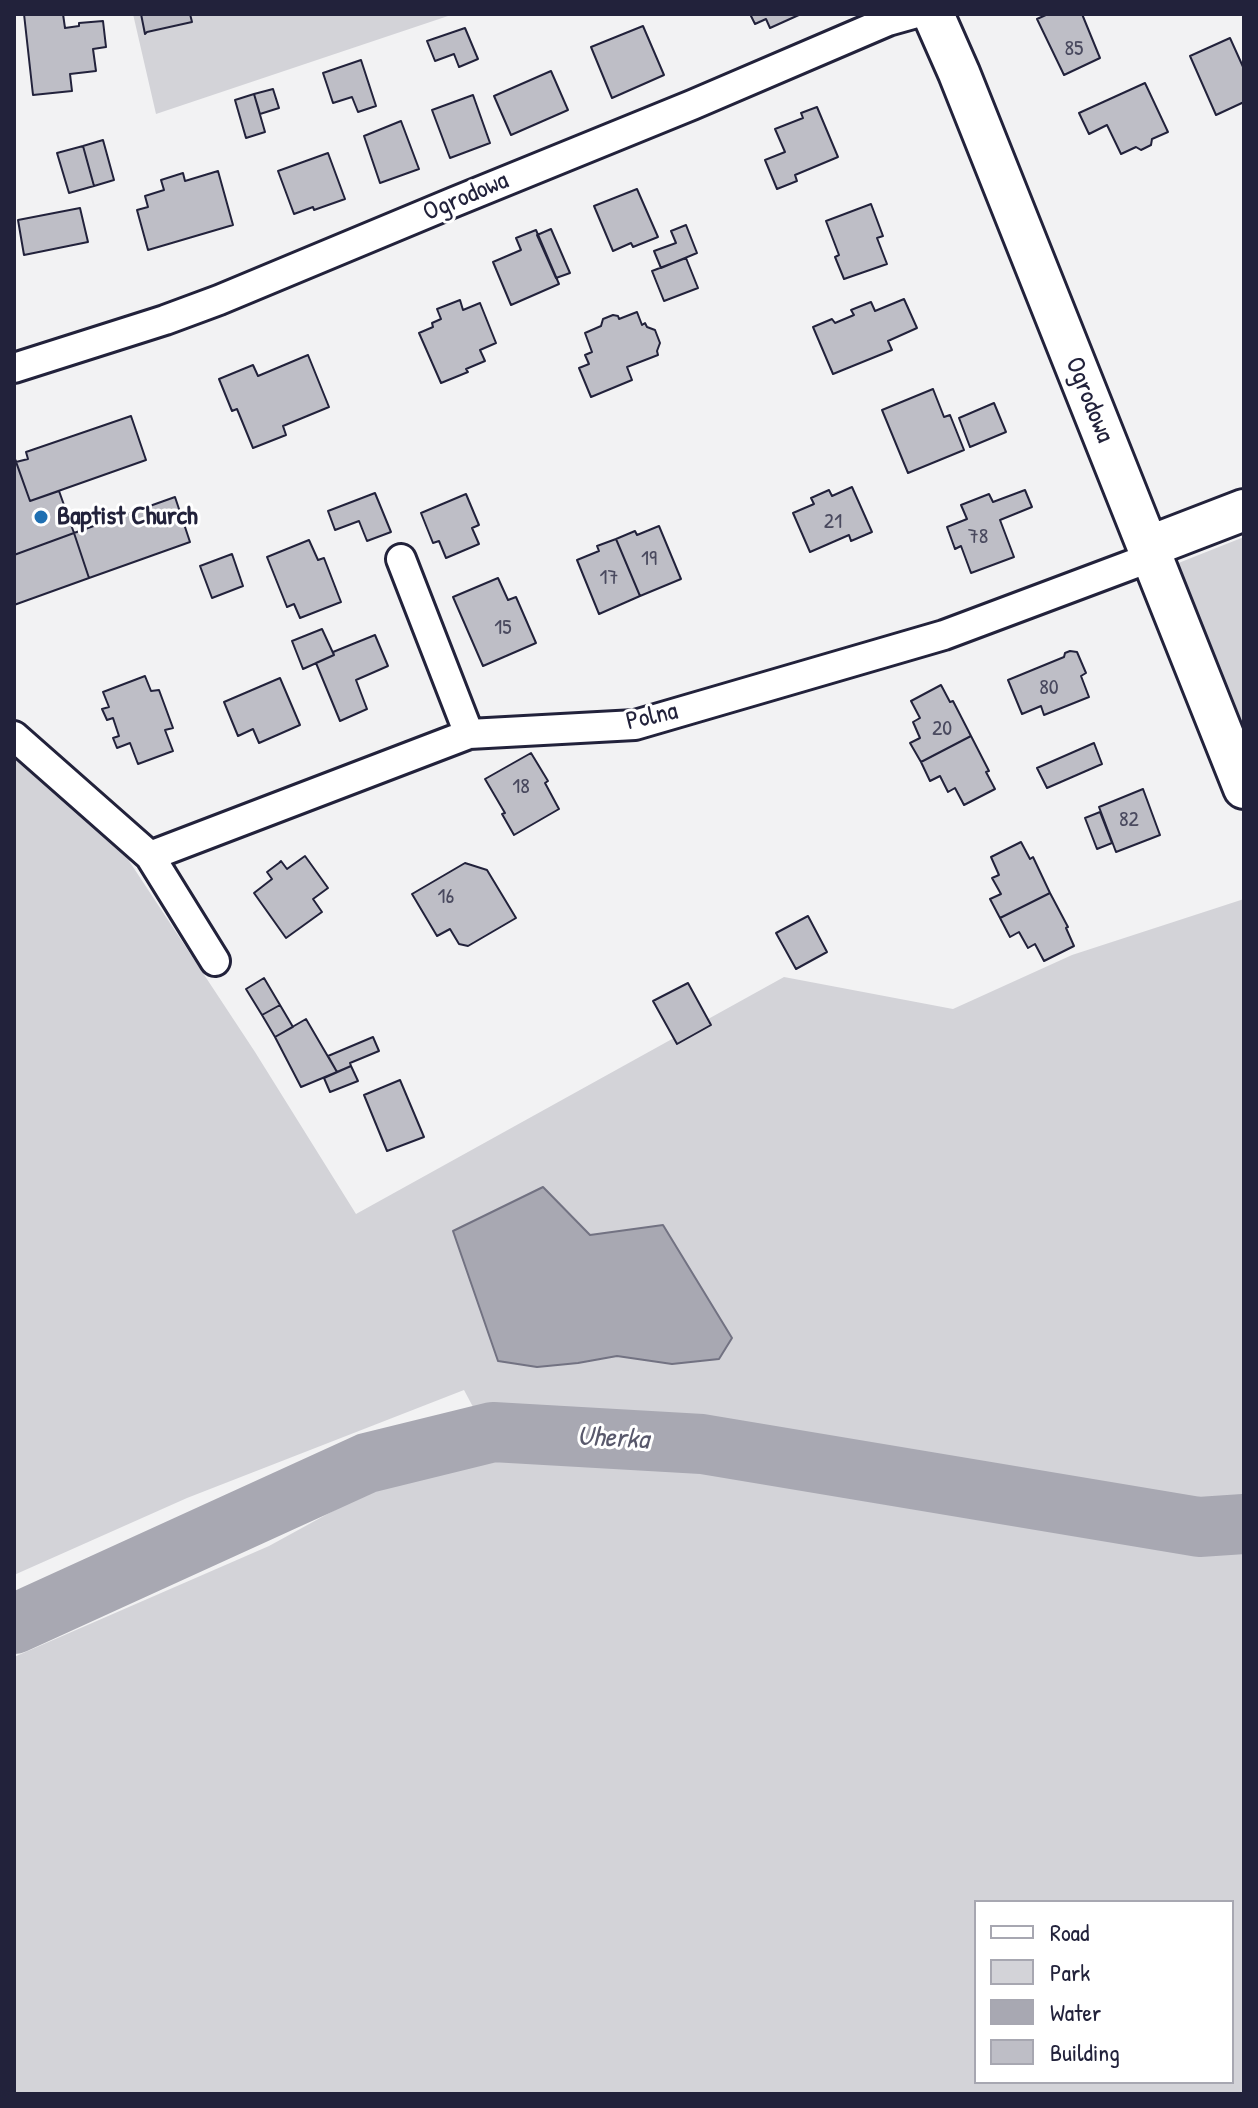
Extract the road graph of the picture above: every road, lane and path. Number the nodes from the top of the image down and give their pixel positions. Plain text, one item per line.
1 (913, 14) edge
2 (933, 14) edge
3 (14, 368) edge
4 (1244, 510) edge
5 (1150, 552) junction
6 (401, 559) dead end
7 (469, 734) junction
8 (14, 736) edge
9 (1244, 788) edge
10 (150, 856) junction
11 (215, 961) dead end

1 - 3 street, Ogrodowa
2 - 5 street, Ogrodowa
4 - 5 street
5 - 7 street, Polna
5 - 9 street, Ogrodowa
6 - 7 street
7 - 10 street, Polna
8 - 10 street
10 - 11 street

